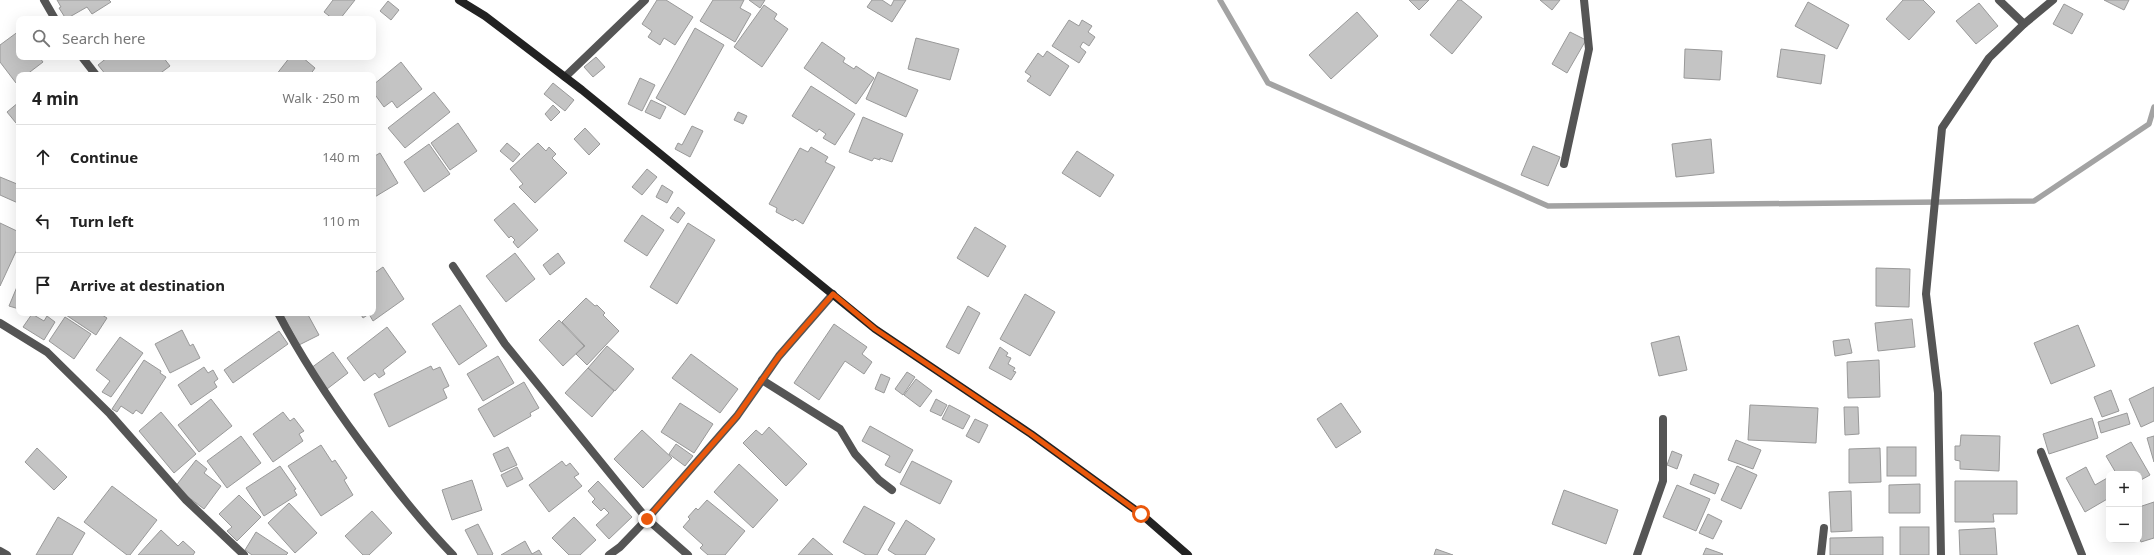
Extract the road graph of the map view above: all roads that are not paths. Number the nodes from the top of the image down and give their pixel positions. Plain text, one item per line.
1 (44, 0) edge
2 (459, 0) edge
3 (645, 0) edge
4 (1584, 0) edge
5 (1999, 0) edge
6 (2053, 0) edge
7 (53, 16) edge
8 (2024, 24) junction
9 (84, 60) edge
10 (94, 72) edge
11 (565, 77) junction
12 (1564, 164) dead end
13 (453, 266) dead end
14 (833, 294) junction
15 (280, 316) edge
16 (0, 323) edge
17 (762, 380) junction
18 (1663, 419) dead end
19 (2041, 452) dead end
20 (892, 490) dead end
21 (647, 519) junction
22 (1824, 528) dead end
23 (0, 551) edge
24 (7, 555) edge
25 (244, 555) edge
26 (453, 555) edge
27 (608, 555) edge
28 (688, 555) edge
29 (1188, 555) edge
30 (1637, 555) edge
31 (1820, 555) edge
32 (1941, 555) edge
33 (2082, 555) edge

1 - 7 street
2 - 11 street
3 - 11 street
4 - 12 street
5 - 8 street
6 - 8 street
8 - 32 street
9 - 10 street
11 - 14 street
13 - 21 street
14 - 17 street
14 - 29 street
15 - 26 street
16 - 25 street
17 - 20 street
17 - 21 street
18 - 30 street
19 - 33 street
21 - 27 street
21 - 28 street
22 - 31 street
23 - 24 street

